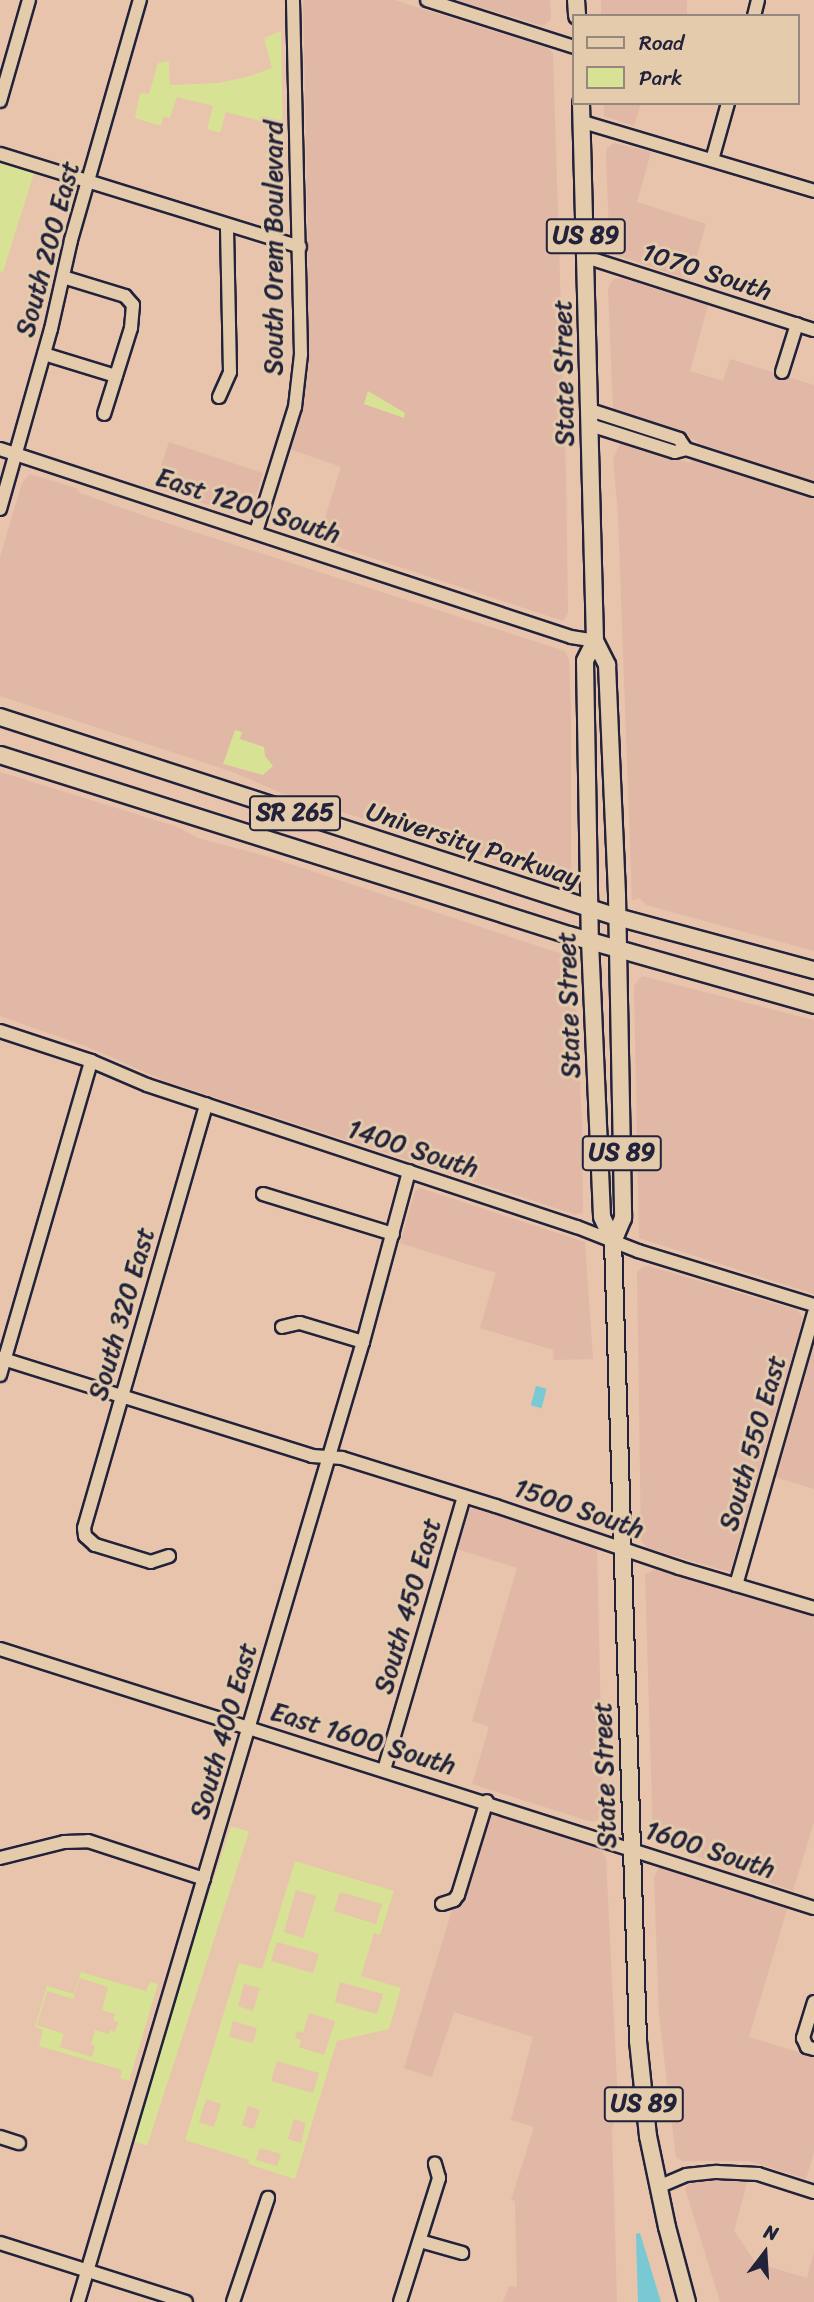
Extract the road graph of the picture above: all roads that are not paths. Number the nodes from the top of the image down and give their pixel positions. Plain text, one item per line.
1 (29, 0) edge
2 (140, 0) edge
3 (293, 0) edge
4 (427, 0) edge
5 (572, 46) edge
6 (0, 101) edge
7 (582, 105) edge
8 (727, 105) edge
9 (583, 122) junction
10 (0, 154) edge
11 (712, 160) junction
12 (88, 182) junction
13 (814, 191) edge
14 (227, 225) junction
15 (300, 247) junction
16 (586, 257) junction
17 (62, 277) junction
18 (797, 324) junction
19 (814, 330) edge
20 (44, 354) junction
21 (782, 372) dead end
22 (116, 376) junction
23 (219, 397) dead end
24 (104, 414) dead end
25 (590, 417) junction
26 (0, 449) edge
27 (15, 454) junction
28 (814, 490) edge
29 (0, 509) edge
30 (256, 531) junction
31 (595, 641) junction
32 (0, 717) edge
33 (0, 755) edge
34 (590, 908) junction
35 (617, 918) junction
36 (590, 941) junction
37 (617, 949) junction
38 (814, 970) edge
39 (814, 1005) edge
40 (0, 1031) edge
41 (91, 1061) junction
42 (206, 1104) junction
43 (409, 1171) junction
44 (263, 1194) dead end
45 (393, 1234) junction
46 (613, 1241) junction
47 (814, 1305) edge
48 (814, 1313) edge
49 (282, 1327) dead end
50 (363, 1342) junction
51 (2, 1359) edge
52 (0, 1375) edge
53 (122, 1396) junction
54 (328, 1457) junction
55 (464, 1496) junction
56 (623, 1548) junction
57 (169, 1556) dead end
58 (736, 1585) junction
59 (814, 1608) edge
60 (0, 1649) edge
61 (249, 1727) junction
62 (384, 1769) junction
63 (487, 1801) junction
64 (551, 1822) joint
65 (631, 1848) junction
66 (0, 1858) edge
67 (204, 1880) junction
68 (442, 1904) dead end
69 (814, 1908) edge
70 (814, 2002) edge
71 (810, 2048) edge
72 (0, 2137) edge
73 (19, 2143) dead end
74 (435, 2164) dead end
75 (658, 2187) junction
76 (814, 2192) edge
77 (268, 2198) dead end
78 (420, 2241) junction
79 (0, 2243) edge
80 (462, 2253) dead end
81 (87, 2272) junction
82 (78, 2302) edge
83 (186, 2302) edge
84 (233, 2302) edge
85 (400, 2302) edge
86 (687, 2302) edge

1 - 6 street
2 - 12 street, South 200 East
3 - 15 street, South Orem Boulevard
4 - 5 street
7 - 9 main road, State Street / US 89
8 - 11 street
9 - 11 street
9 - 16 main road, State Street / US 89
10 - 12 street
11 - 13 street
12 - 14 street
12 - 17 street, South 200 East
14 - 15 street
14 - 23 street
15 - 30 street, South Orem Boulevard
16 - 18 street, 1070 South
16 - 25 main road, State Street / US 89
17 - 20 street, South 200 East
17 - 22 street
18 - 19 street, 1070 South
18 - 21 street
20 - 22 street
20 - 27 street, South 200 East
22 - 24 street
25 - 28 street
25 - 31 main road, State Street / US 89
26 - 27 street, East 1200 South
27 - 29 street, South 200 East
27 - 30 street, East 1200 South
30 - 31 street, East 1200 South
31 - 34 main road, State Street / US 89
31 - 35 main road, State Street / US 89
32 - 34 main road, University Parkway / SR 265
33 - 36 main road, SR 265
34 - 35 main road, University Parkway / SR 265
34 - 36 main road, State Street / US 89
35 - 37 main road, State Street / US 89
35 - 38 main road, University Parkway / SR 265
36 - 37 main road, SR 265
36 - 46 main road, State Street / US 89
37 - 39 main road, SR 265
37 - 46 main road, State Street / US 89
40 - 41 street, 1400 South
41 - 42 street, 1400 South
41 - 51 street
42 - 43 street, 1400 South
42 - 53 street, South 320 East
43 - 45 street, South 400 East
43 - 46 street, 1400 South
44 - 45 street
45 - 50 street, South 400 East
46 - 47 street, 1400 South
46 - 56 main road, State Street / US 89
48 - 58 street, South 550 East
49 - 50 street
50 - 54 street, South 400 East
51 - 52 street
51 - 53 street, 1500 South
53 - 54 street, 1500 South
53 - 57 street, South 320 East
54 - 55 street, 1500 South
54 - 61 street, South 400 East
55 - 56 street, 1500 South
55 - 62 street, South 450 East
56 - 58 street, 1500 South
56 - 65 main road, State Street / US 89
58 - 59 street, 1500 South
60 - 61 street, East 1600 South
61 - 62 street, East 1600 South
61 - 67 street, South 400 East
62 - 63 street, East 1600 South
63 - 64 street, East 1600 South
63 - 68 street
64 - 65 street, 1600 South
65 - 69 street, 1600 South
65 - 75 main road, State Street / US 89
66 - 67 street
67 - 81 street, South 400 East
70 - 71 street
72 - 73 street
74 - 78 street
75 - 76 street
75 - 86 main road, State Street / US 89
77 - 84 street
78 - 80 street
78 - 85 street
79 - 81 street
81 - 82 street, South 400 East
81 - 83 street

